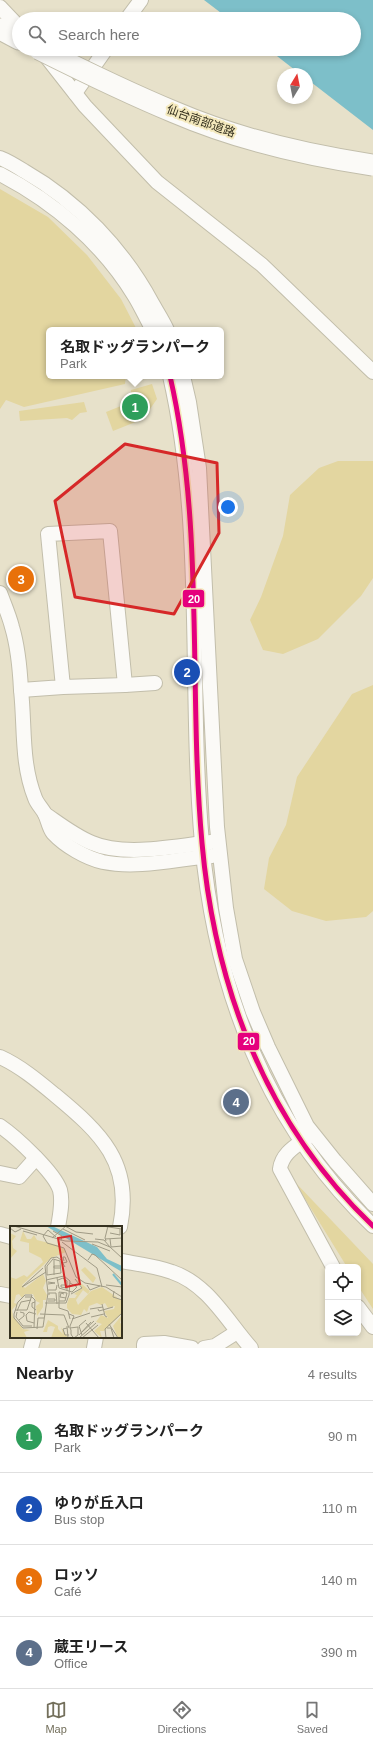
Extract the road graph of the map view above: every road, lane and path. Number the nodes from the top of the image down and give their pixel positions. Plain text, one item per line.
1 (141, 0) edge
2 (0, 7) edge
3 (132, 12) edge
4 (12, 20) edge
5 (0, 29) edge
6 (12, 35) edge
7 (45, 56) edge
8 (53, 56) edge
9 (101, 56) edge
10 (75, 93) junction
11 (0, 158) edge
12 (373, 165) edge
13 (0, 174) edge
14 (151, 327) edge
15 (165, 327) edge
16 (373, 372) edge
17 (171, 379) edge
18 (184, 379) edge
19 (0, 593) edge
20 (155, 683) dead end
21 (125, 685) junction
22 (63, 687) junction
23 (21, 690) junction
24 (219, 848) junction
25 (203, 850) junction
26 (0, 1057) edge
27 (0, 1126) edge
28 (313, 1134) junction
29 (301, 1142) junction
30 (36, 1158) junction
31 (0, 1174) edge
32 (373, 1204) edge
33 (58, 1226) edge
34 (120, 1226) edge
35 (373, 1226) edge
36 (0, 1234) edge
37 (10, 1237) edge
38 (122, 1261) edge
39 (331, 1264) edge
40 (0, 1294) edge
41 (10, 1296) edge
42 (361, 1311) edge
43 (373, 1327) edge
44 (237, 1332) junction
45 (34, 1338) edge
46 (96, 1338) edge
47 (31, 1348) edge
48 (94, 1348) edge
49 (144, 1348) edge
50 (192, 1348) edge
51 (204, 1348) edge
52 (251, 1348) edge

1 - 3 street
2 - 4 street
5 - 6 highway
7 - 10 street
8 - 12 highway, 仙台南部道路, bridge
9 - 10 street
10 - 16 street
11 - 15 street
13 - 14 street
17 - 25 street
18 - 24 street
19 - 23 street
20 - 21 street
21 - 22 street
21 - 22 street
22 - 23 street
23 - 25 street
24 - 25 street
24 - 28 street
25 - 29 street
26 - 34 street
27 - 30 street
28 - 29 street
28 - 32 street
29 - 35 street
29 - 39 street
30 - 31 street
30 - 33 street
36 - 37 street
38 - 44 street
40 - 41 street
42 - 43 street
44 - 51 street
44 - 52 street
45 - 47 street
46 - 48 street
49 - 50 street

